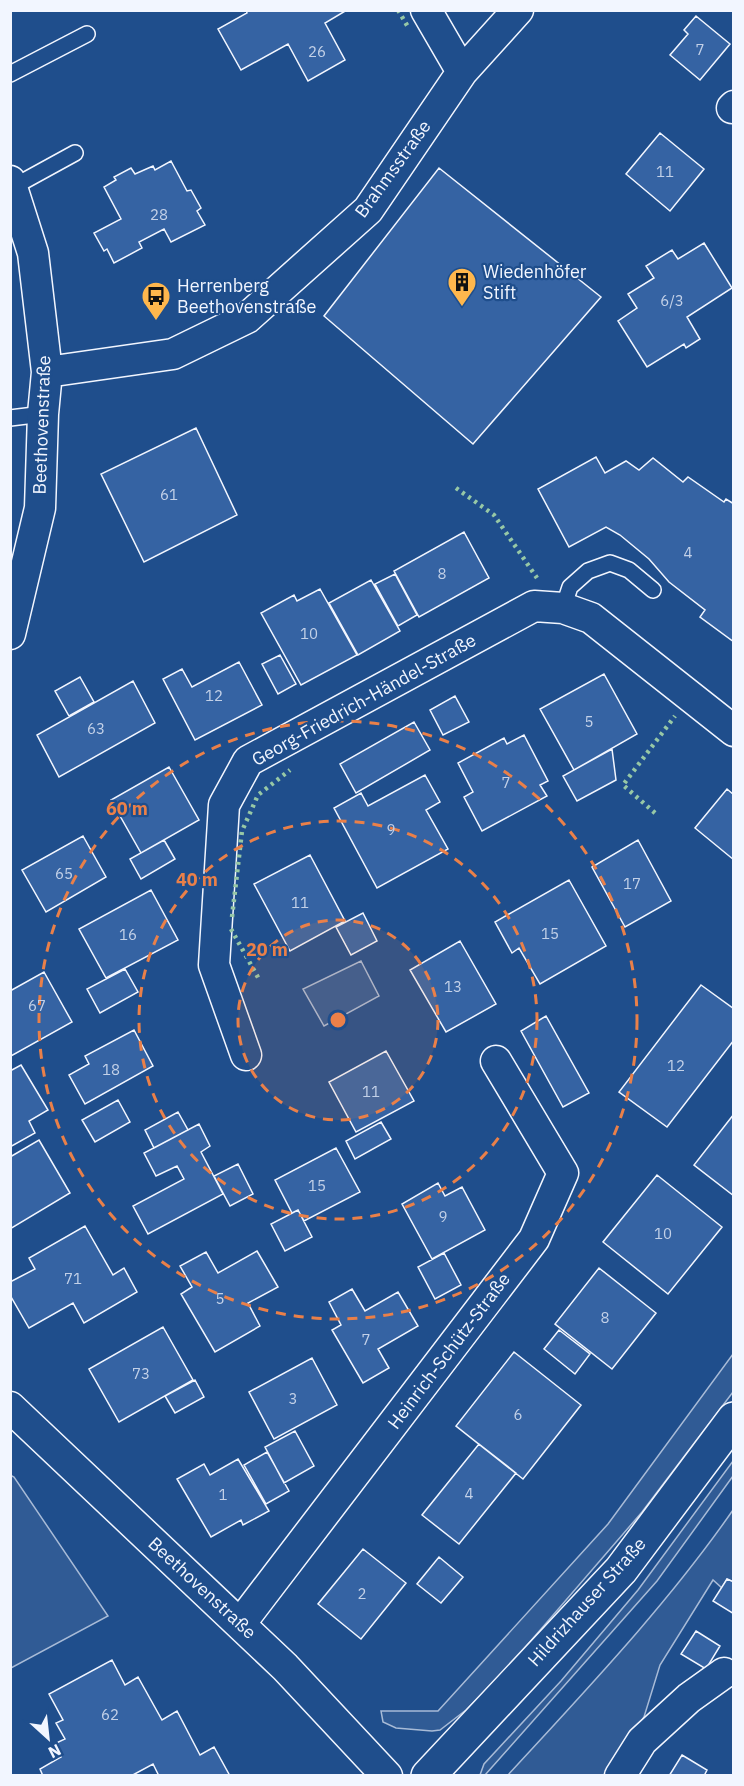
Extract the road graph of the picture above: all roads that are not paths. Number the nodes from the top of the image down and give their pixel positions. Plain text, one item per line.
1 (426, 10) edge
2 (518, 10) edge
3 (87, 34) dead end
4 (462, 72) junction
5 (10, 74) edge
6 (75, 153) dead end
7 (12, 184) edge
8 (47, 372) junction
9 (43, 414) junction
10 (10, 418) edge
11 (654, 590) dead end
12 (563, 608) junction
13 (10, 634) edge
14 (734, 731) edge
15 (246, 1055) dead end
16 (496, 1061) dead end
17 (10, 1407) edge
18 (734, 1419) edge
19 (240, 1624) junction
20 (724, 1673) dead end
21 (387, 1776) edge
22 (428, 1776) edge
23 (620, 1776) edge

1 - 4 street
2 - 4 street, Brahmsstraße
3 - 5 lane
4 - 8 street, Brahmsstraße
6 - 7 lane
7 - 8 street, Beethovenstraße
8 - 9 street, Beethovenstraße
9 - 10 lane
9 - 13 street, Beethovenstraße
11 - 12 lane
12 - 14 street, Georg-Friedrich-Händel-Straße
12 - 15 street, Georg-Friedrich-Händel-Straße
16 - 19 street, Heinrich-Schütz-Straße
17 - 19 street, Beethovenstraße
18 - 22 main road, Hildrizhauser Straße
19 - 21 street, Beethovenstraße
20 - 23 street

